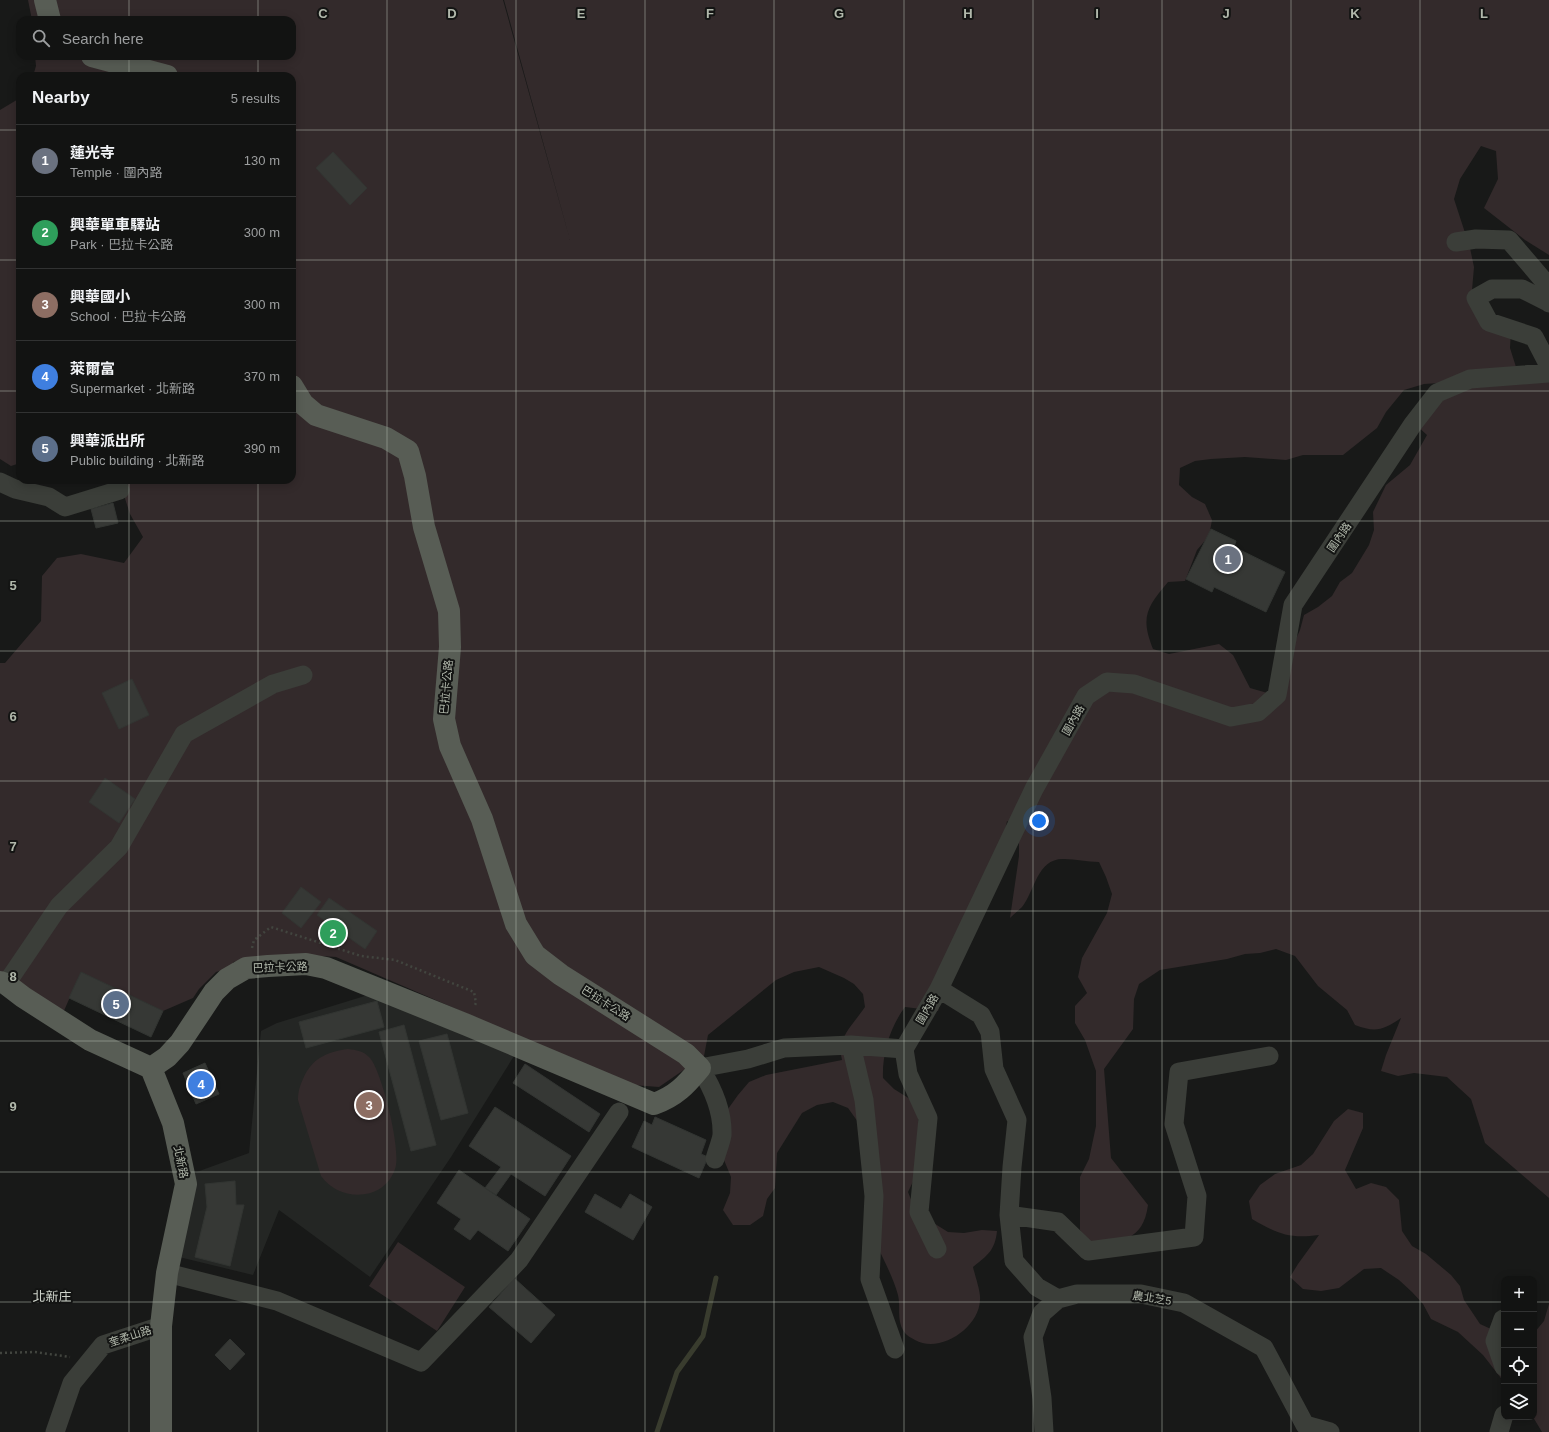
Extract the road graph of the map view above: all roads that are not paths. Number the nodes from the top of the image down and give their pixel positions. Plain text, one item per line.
1 (45, 0) edge
2 (49, 16) edge
3 (107, 60) edge
4 (151, 72) edge
5 (1456, 242) dead end
6 (1549, 302) edge
7 (1549, 366) edge
8 (1549, 373) edge
9 (296, 393) edge
10 (0, 482) edge
11 (120, 490) dead end
12 (303, 675) dead end
13 (3, 983) edge
14 (940, 989) junction
15 (851, 1045) junction
16 (904, 1049) junction
17 (1270, 1056) dead end
18 (151, 1068) junction
19 (700, 1068) junction
20 (619, 1112) dead end
21 (715, 1159) dead end
22 (1009, 1215) junction
23 (937, 1249) dead end
24 (167, 1273) junction
25 (1058, 1299) junction
26 (1501, 1322) edge
27 (161, 1326) junction
28 (895, 1350) dead end
29 (1501, 1359) edge
30 (1503, 1420) edge
31 (55, 1432) edge
32 (161, 1432) edge
33 (1044, 1432) edge
34 (1330, 1432) edge
35 (1499, 1432) edge

1 - 2 main road
3 - 4 main road
5 - 6 street
6 - 7 street
8 - 14 street, 圍內路
9 - 19 main road, 巴拉卡公路
10 - 11 street
12 - 13 street
13 - 18 main road
14 - 16 street, 圍內路
14 - 22 street
15 - 16 street
15 - 19 street
15 - 28 street
16 - 23 street
17 - 22 street
18 - 19 main road, 巴拉卡公路
18 - 24 main road, 北新路
19 - 21 street
20 - 24 street
22 - 25 street
24 - 27 main road, 北新路
25 - 33 street, 農北芝5
25 - 34 street, 農北芝5
26 - 29 street
27 - 31 street, 奎柔山路
27 - 32 main road, 北新路
30 - 35 street

